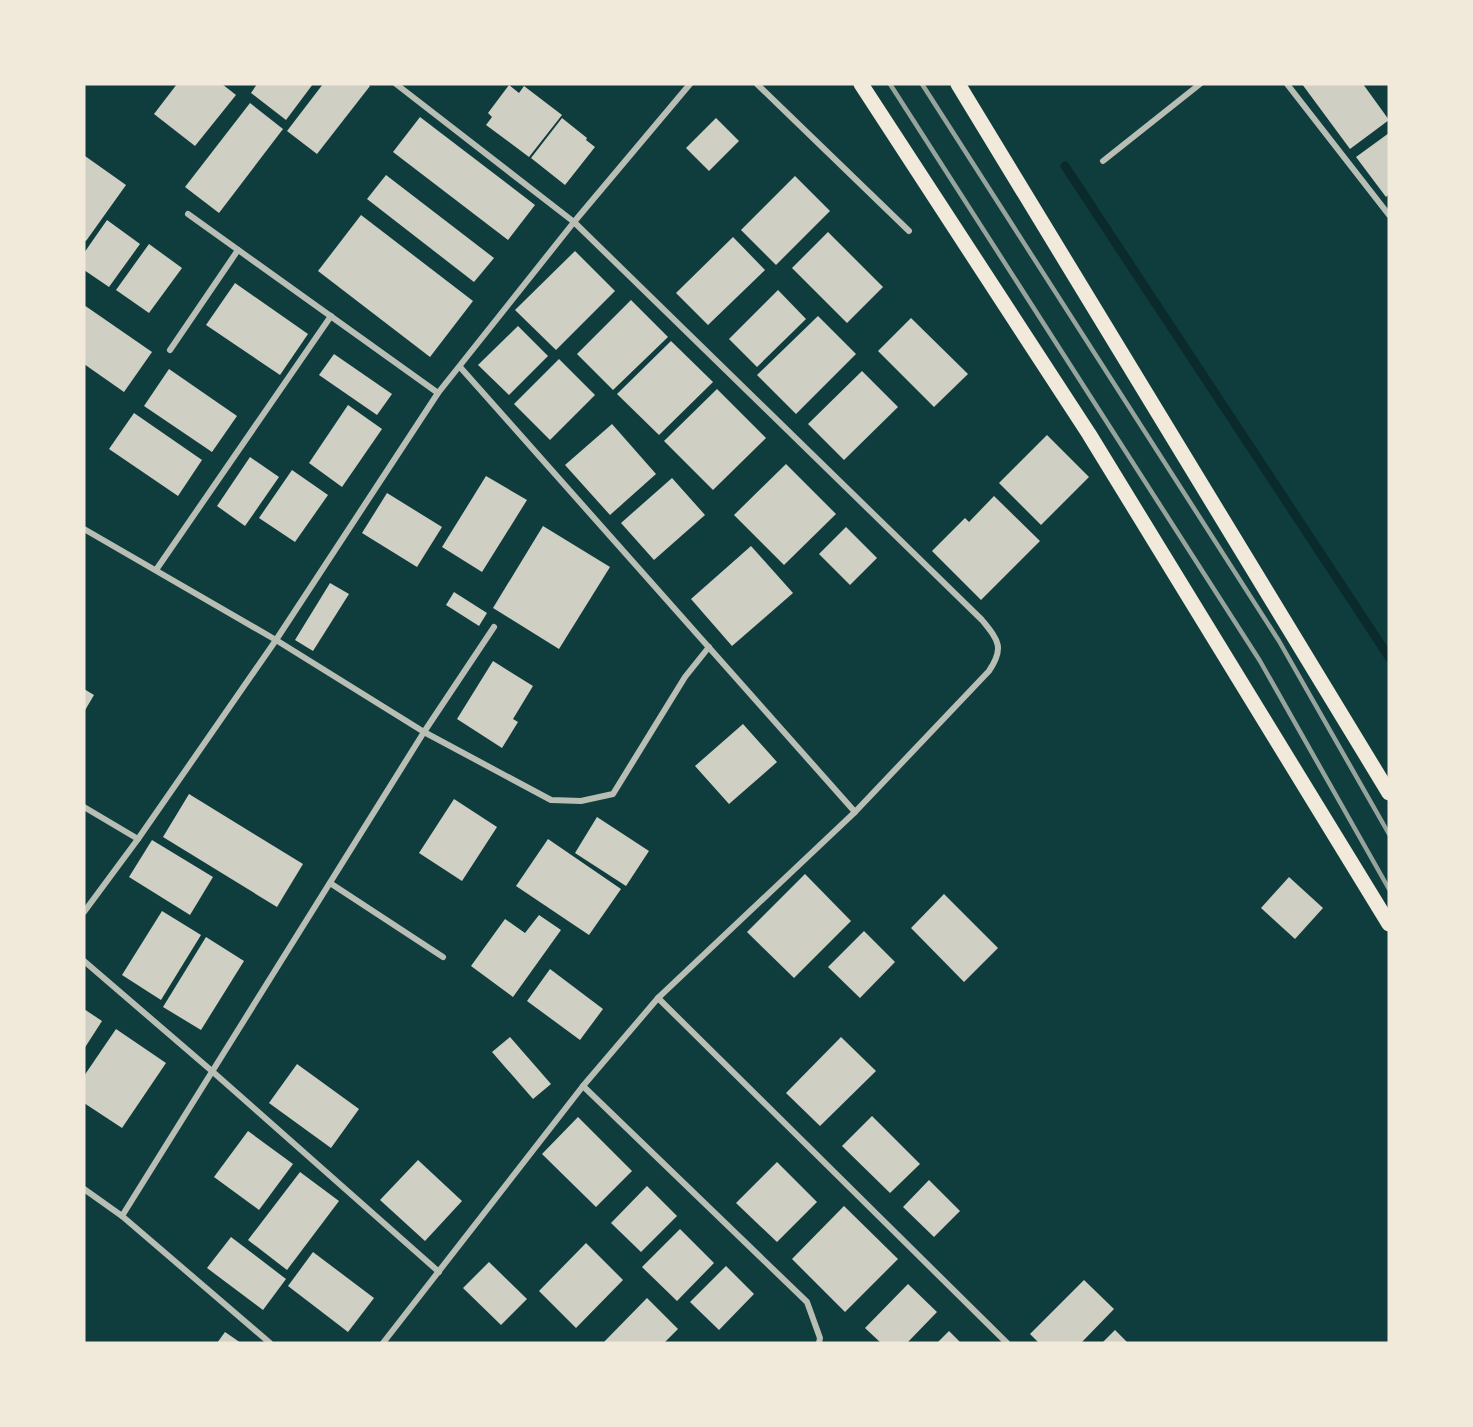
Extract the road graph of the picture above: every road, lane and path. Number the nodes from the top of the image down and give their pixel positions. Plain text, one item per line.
1 (396, 84) edge
2 (690, 84) edge
3 (757, 84) edge
4 (861, 84) edge
5 (958, 84) edge
6 (1200, 84) edge
7 (1287, 84) edge
8 (1103, 162) dead end
9 (188, 214) dead end
10 (1389, 215) edge
11 (574, 222) junction
12 (909, 231) dead end
13 (238, 250) junction
14 (331, 316) junction
15 (170, 350) dead end
16 (460, 367) junction
17 (438, 393) junction
18 (84, 529) edge
19 (156, 570) junction
20 (494, 627) dead end
21 (276, 640) junction
22 (709, 647) junction
23 (424, 732) junction
24 (1389, 793) edge
25 (84, 807) edge
26 (855, 812) junction
27 (138, 839) junction
28 (330, 883) junction
29 (84, 912) edge
30 (1389, 924) edge
31 (443, 957) dead end
32 (84, 961) edge
33 (658, 998) junction
34 (213, 1072) junction
35 (583, 1086) junction
36 (84, 1189) edge
37 (122, 1216) junction
38 (439, 1272) junction
39 (270, 1343) edge
40 (383, 1343) edge
41 (819, 1343) edge
42 (1007, 1343) edge

1 - 11 street
2 - 11 street
3 - 12 street
4 - 30 main road
5 - 24 main road
6 - 8 street
7 - 10 street
9 - 13 street
11 - 16 street
11 - 26 street
13 - 14 street
13 - 15 street
14 - 17 street
14 - 19 street
16 - 17 street
16 - 22 street
17 - 21 street
18 - 19 street
19 - 21 street
20 - 23 street
21 - 23 street
21 - 27 street
22 - 23 street
22 - 26 street
23 - 28 street
25 - 27 street
26 - 33 street
27 - 29 street
28 - 31 street
28 - 34 street
32 - 34 street
33 - 35 street
33 - 42 street
34 - 37 street
34 - 38 street
35 - 38 street
35 - 41 street
36 - 37 street
37 - 39 street
38 - 40 street

